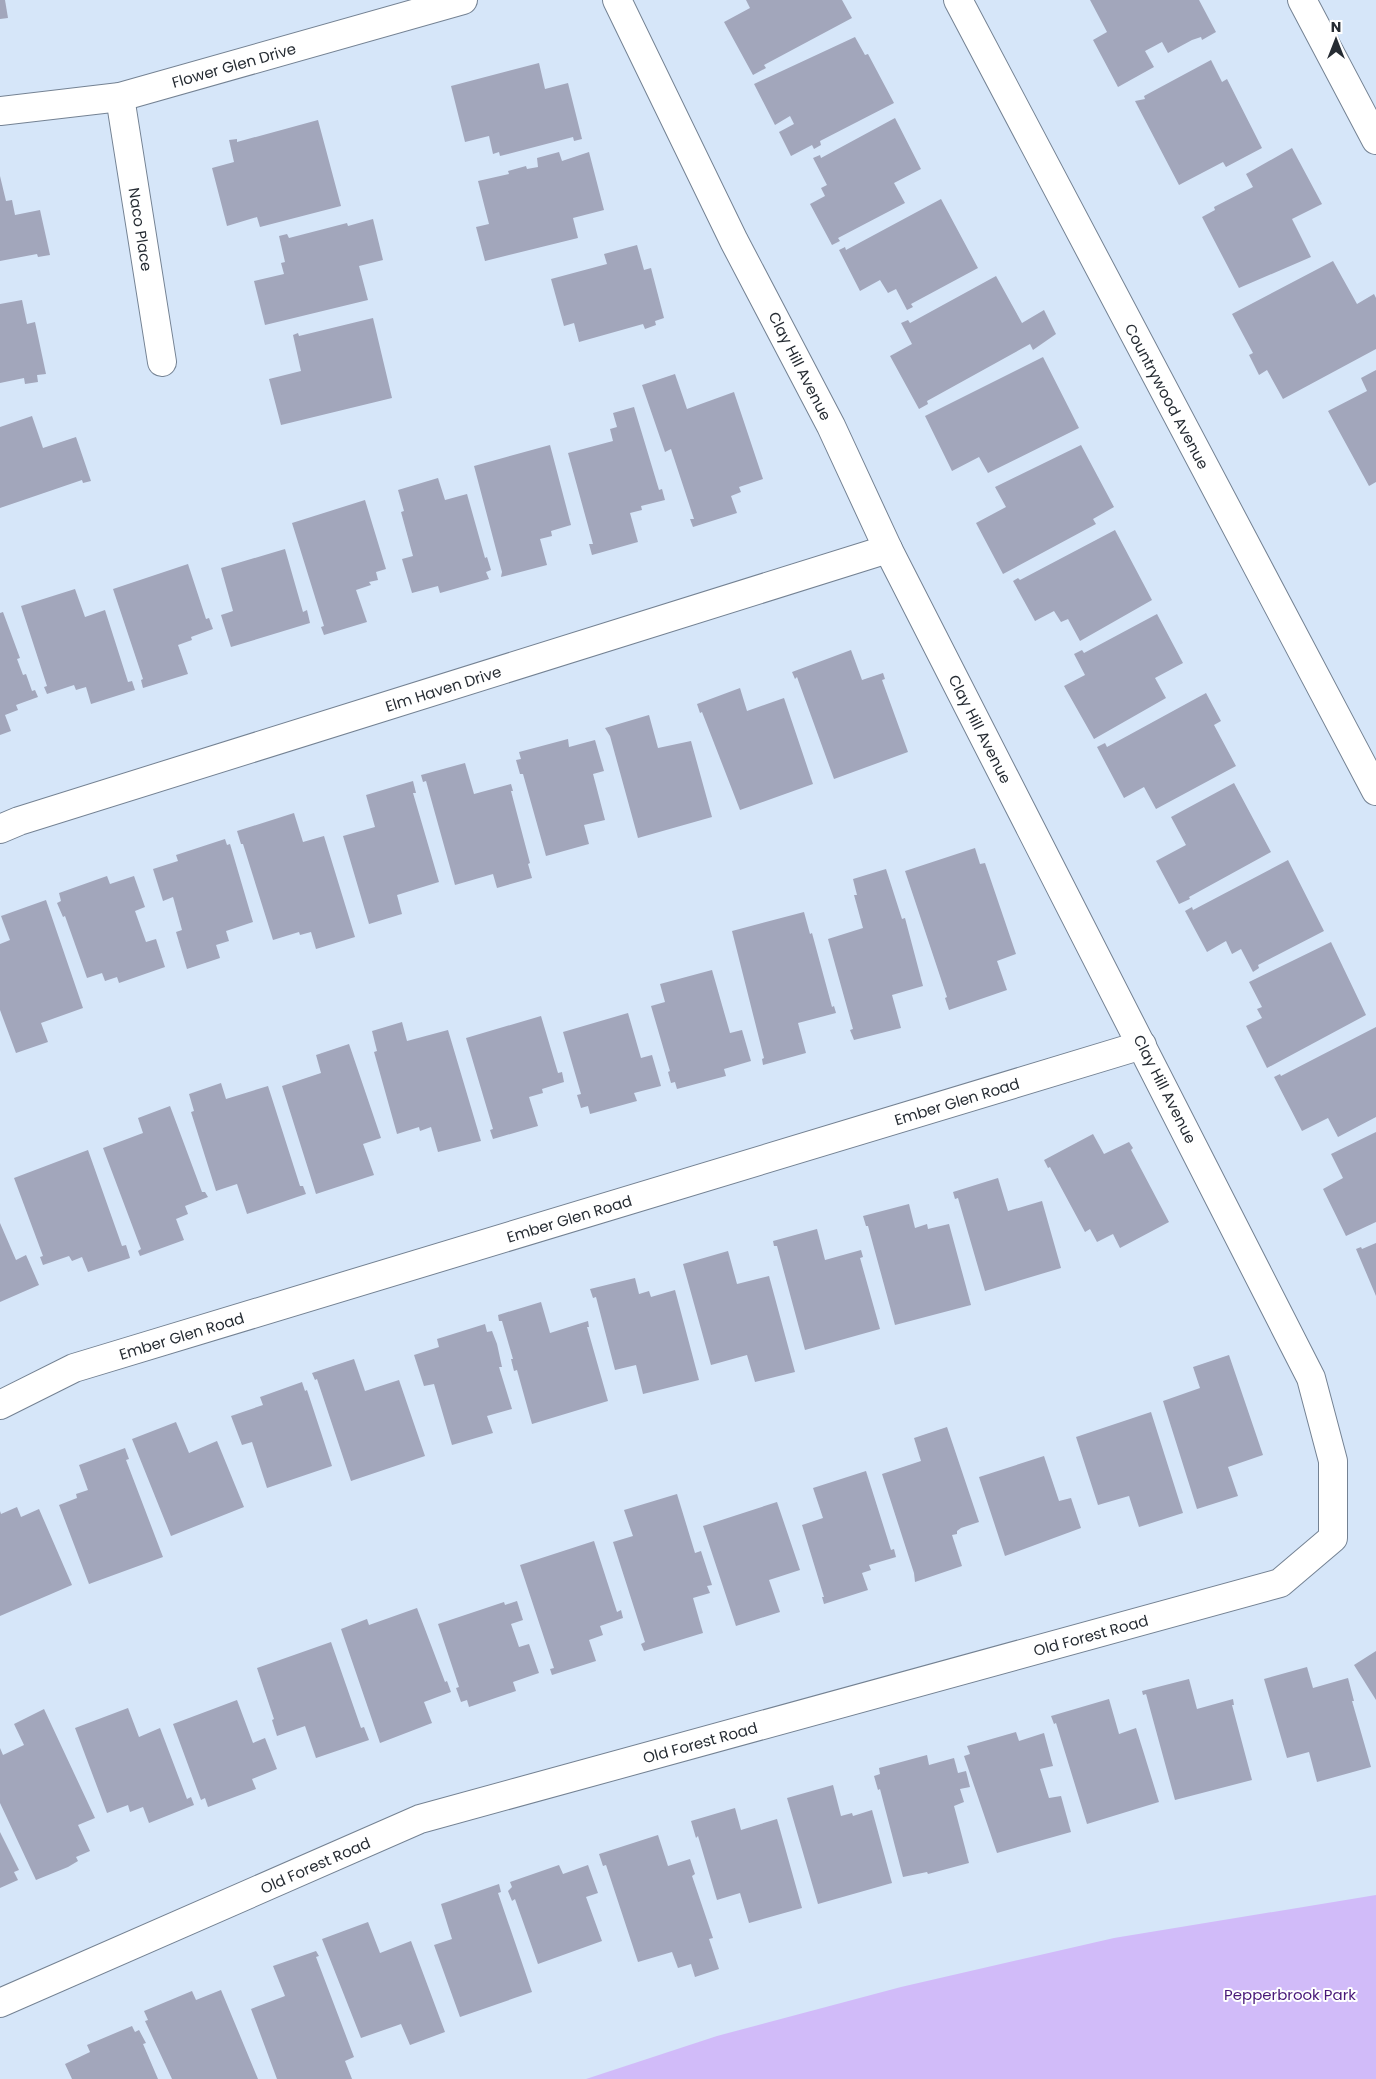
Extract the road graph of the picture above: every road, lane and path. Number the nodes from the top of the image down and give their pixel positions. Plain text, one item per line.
1 (463, 0) edge
2 (617, 0) edge
3 (958, 0) edge
4 (1302, 0) edge
5 (120, 97) junction
6 (0, 111) edge
7 (1376, 140) edge
8 (162, 362) dead end
9 (888, 548) junction
10 (1376, 791) edge
11 (0, 829) edge
12 (1142, 1044) junction
13 (0, 1405) edge
14 (1334, 1461) joint
15 (0, 2003) edge

1 - 5 street, Flower Glen Drive
2 - 9 street, Clay Hill Avenue
3 - 10 street, Countrywood Avenue
4 - 7 street
5 - 6 street, Flower Glen Drive
5 - 8 street, Naco Place
9 - 11 street, Elm Haven Drive
9 - 12 street, Clay Hill Avenue
12 - 13 street, Ember Glen Road
12 - 14 street, Clay Hill Avenue
14 - 15 street, Old Forest Road

